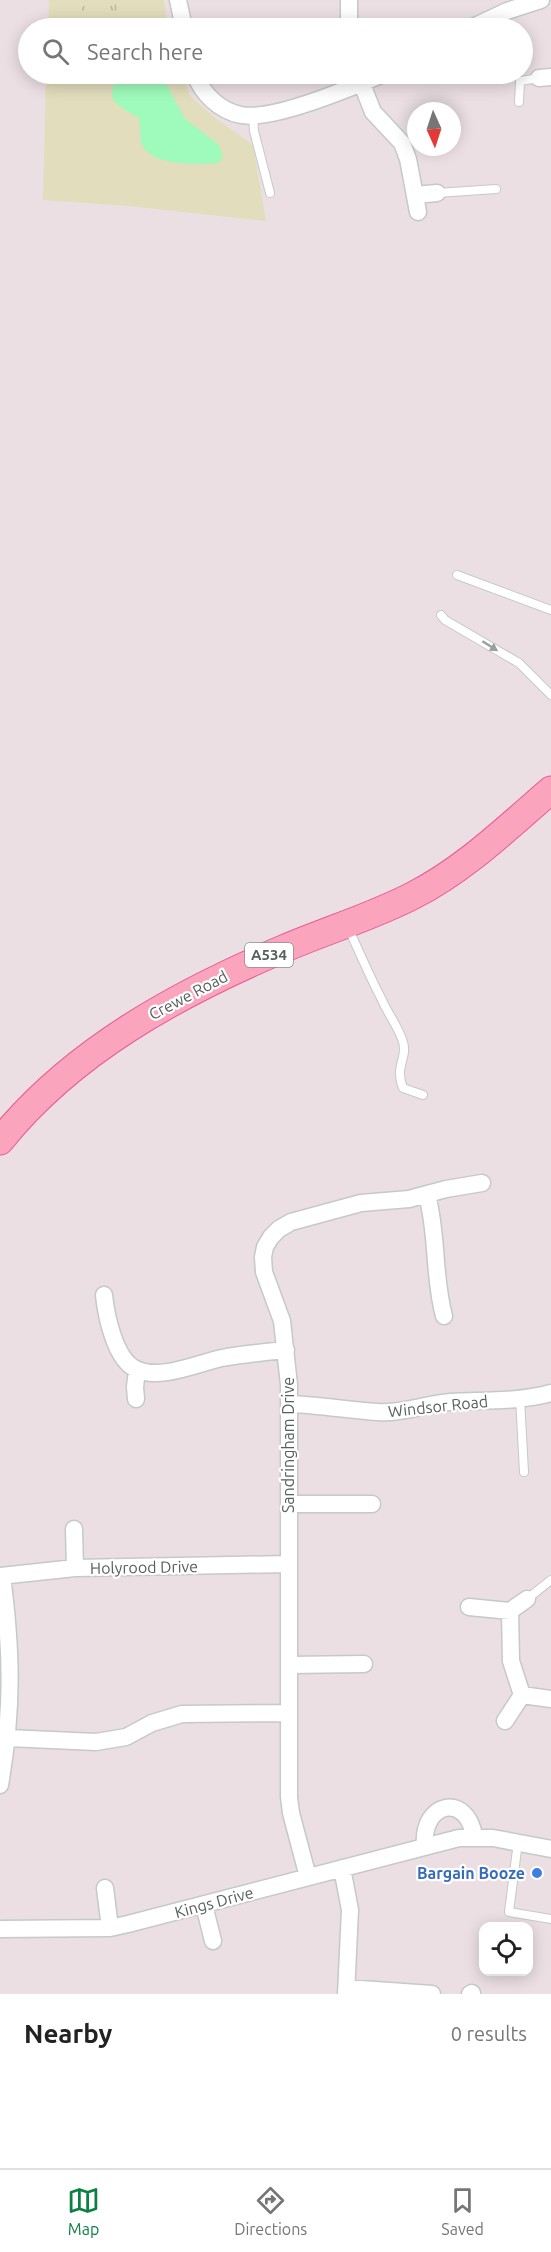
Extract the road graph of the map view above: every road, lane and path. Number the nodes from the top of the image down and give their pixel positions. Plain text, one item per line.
1 (178, 0) edge
2 (349, 0) edge
3 (542, 0) edge
4 (551, 13) edge
5 (182, 18) edge
6 (349, 18) edge
7 (491, 18) edge
8 (201, 84) edge
9 (345, 84) edge
10 (362, 84) edge
11 (520, 84) edge
12 (519, 102) dead end
13 (253, 116) junction
14 (496, 189) dead end
15 (270, 193) dead end
16 (437, 193) joint
17 (415, 195) junction
18 (417, 212) dead end
19 (457, 575) dead end
20 (551, 610) edge
21 (441, 615) dead end
22 (551, 695) edge
23 (551, 790) edge
24 (347, 924) junction
25 (423, 1095) dead end
26 (0, 1142) edge
27 (482, 1183) dead end
28 (427, 1195) junction
29 (104, 1295) dead end
30 (444, 1316) dead end
31 (286, 1350) junction
32 (137, 1370) junction
33 (551, 1393) edge
34 (520, 1398) junction
35 (136, 1399) dead end
36 (290, 1404) junction
37 (524, 1472) dead end
38 (289, 1504) junction
39 (374, 1505) dead end
40 (74, 1529) dead end
41 (288, 1564) junction
42 (75, 1568) junction
43 (1, 1576) edge
44 (551, 1581) edge
45 (526, 1599) joint
46 (469, 1607) dead end
47 (510, 1611) junction
48 (366, 1664) dead end
49 (289, 1665) junction
50 (522, 1695) junction
51 (551, 1699) edge
52 (289, 1713) junction
53 (505, 1721) dead end
54 (8, 1738) junction
55 (0, 1785) edge
56 (474, 1836) junction
57 (518, 1842) junction
58 (424, 1846) junction
59 (551, 1849) edge
60 (342, 1868) junction
61 (308, 1877) junction
62 (105, 1888) dead end
63 (204, 1905) junction
64 (551, 1920) edge
65 (110, 1928) junction
66 (0, 1929) edge
67 (213, 1941) dead end
68 (346, 1991) edge
69 (432, 1994) edge

1 - 5 street
2 - 6 street
3 - 4 street
3 - 7 street
8 - 13 street
9 - 13 street
10 - 17 street
11 - 12 lane
13 - 15 lane
14 - 16 lane
16 - 17 street
17 - 18 street
19 - 20 lane
21 -> 22 lane
23 - 24 main road, Crewe Road / A534
24 - 25 lane
24 - 26 main road, Crewe Road / A534
27 - 28 street, Sandringham Drive
28 - 30 street
28 - 31 street, Sandringham Drive
29 - 32 street
31 - 32 street
31 - 36 street, Sandringham Drive
32 - 35 street
33 - 34 street, Windsor Road
34 - 36 street, Windsor Road
34 - 37 lane
36 - 38 street, Sandringham Drive
38 - 39 street
38 - 41 street, Sandringham Drive
40 - 42 street
41 - 42 street, Holyrood Drive
41 - 49 street, Sandringham Drive
42 - 43 street, Holyrood Drive
43 - 54 street
44 - 45 lane
45 - 47 street
46 - 47 street
47 - 50 street
48 - 49 street
49 - 52 street, Sandringham Drive
50 - 51 street
50 - 53 street
52 - 54 street
52 - 61 street, Sandringham Drive
54 - 55 street
56 - 57 street, Kings Drive
56 - 58 street, Kings Drive
56 - 58 street
57 - 59 street, Kings Drive
57 - 64 lane
58 - 60 street, Kings Drive
60 - 61 street, Kings Drive
60 - 68 street
61 - 63 street, Kings Drive
62 - 65 street
63 - 65 street, Kings Drive
63 - 67 street
65 - 66 street, Kings Drive
68 - 69 street

